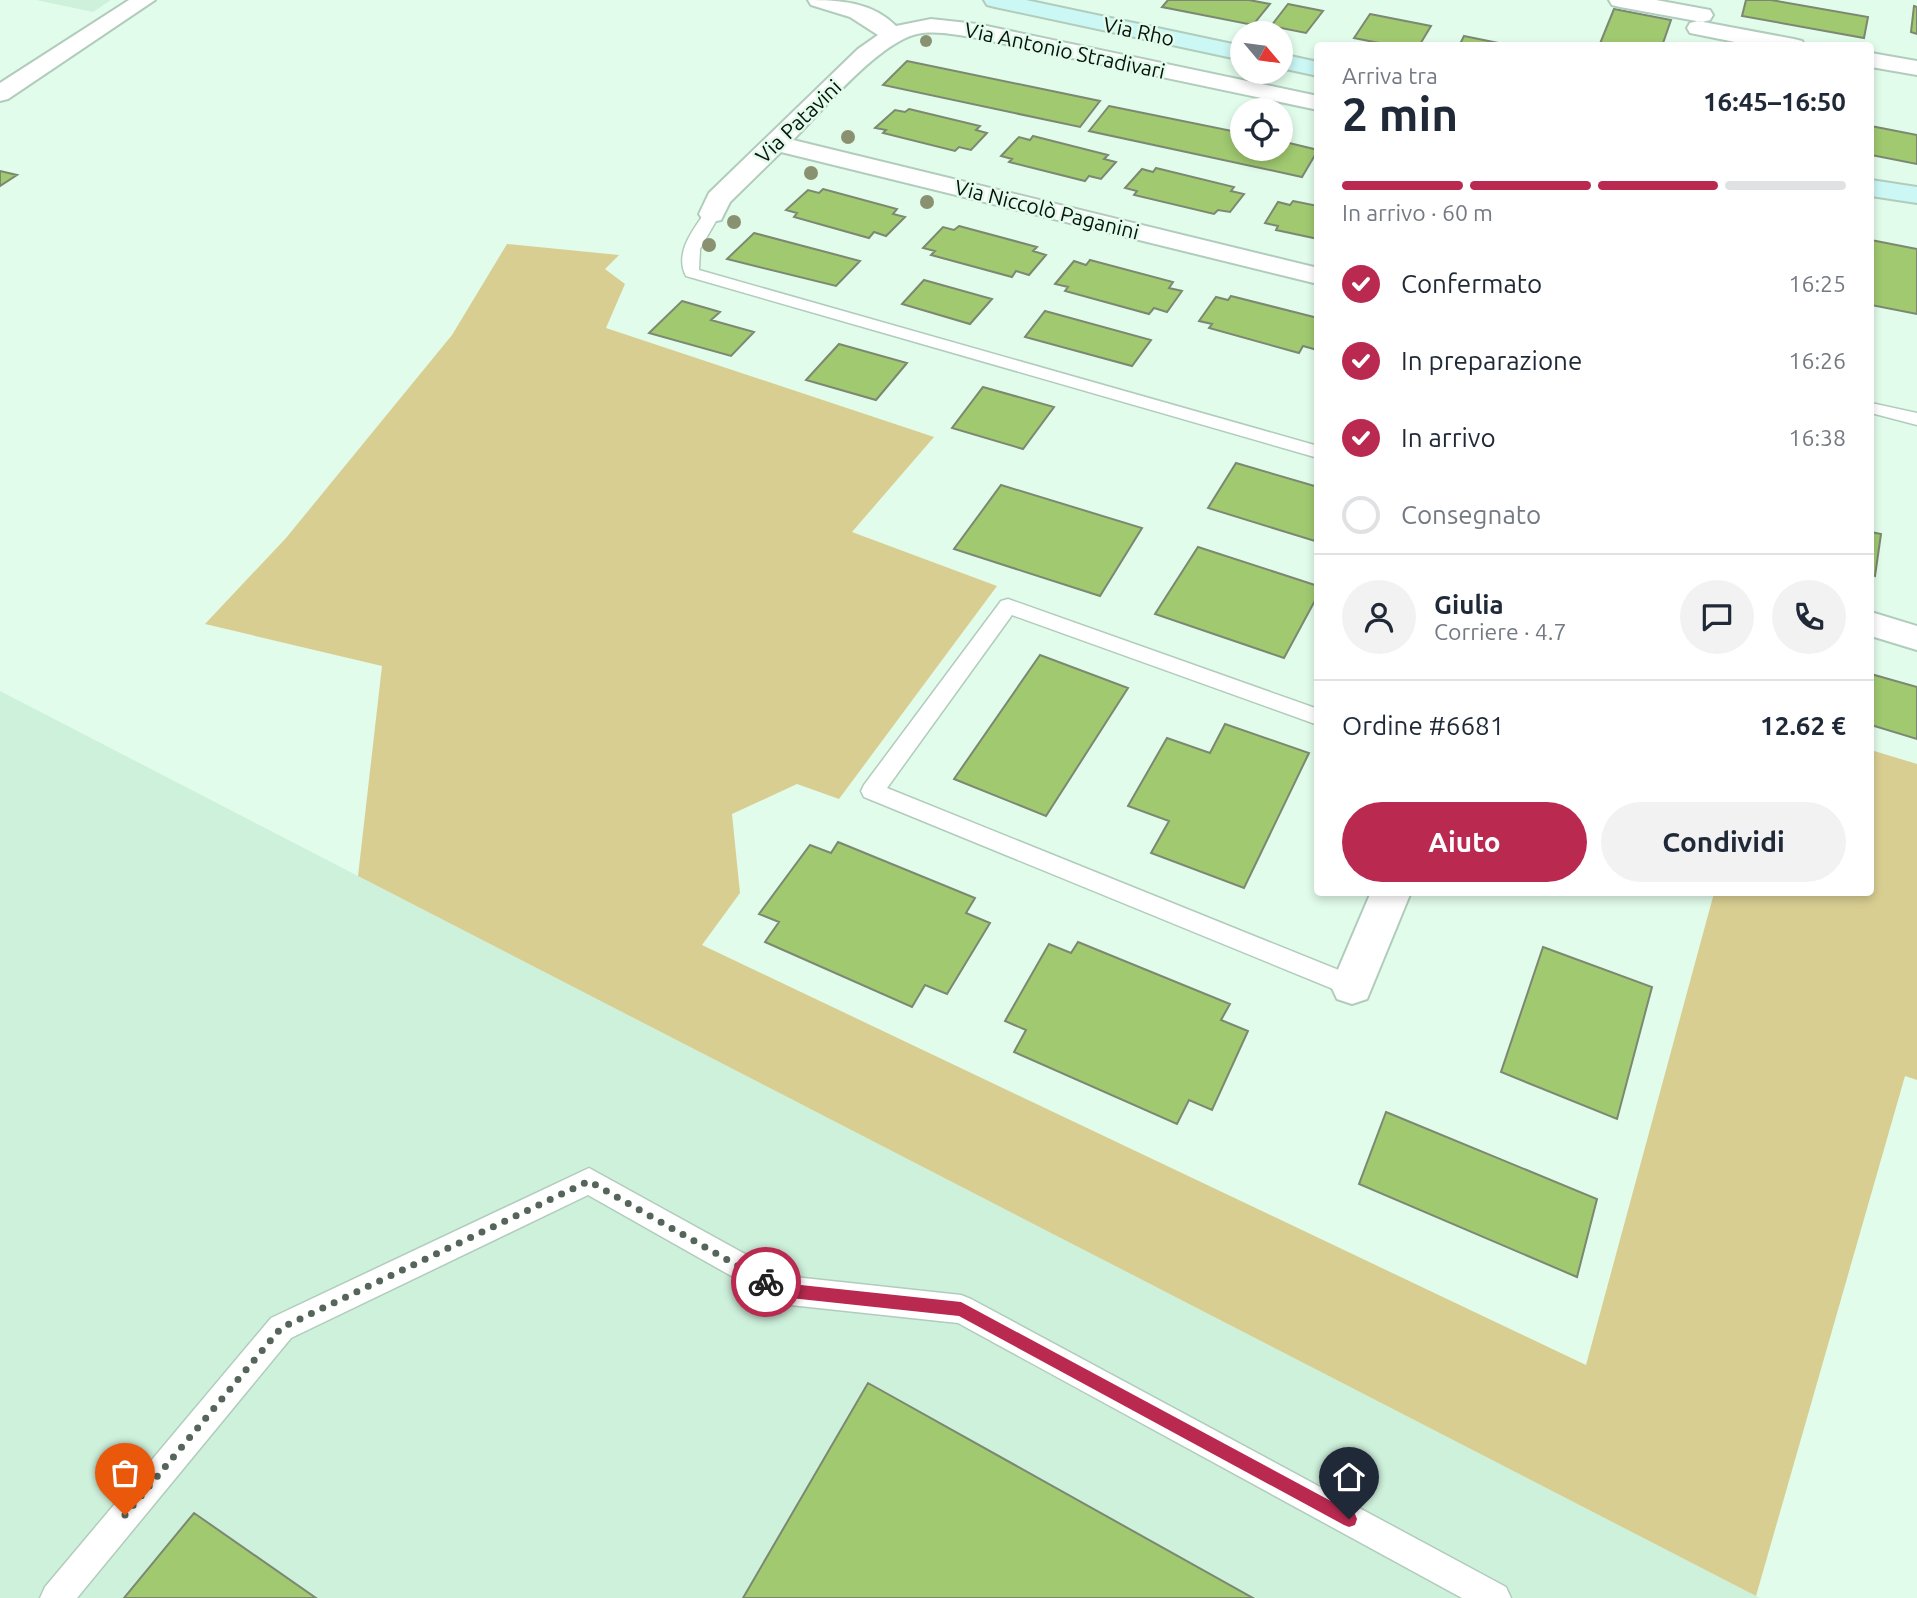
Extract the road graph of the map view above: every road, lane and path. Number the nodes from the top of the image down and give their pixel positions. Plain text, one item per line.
1 (144, 0) edge
2 (819, 0) edge
3 (995, 0) edge
4 (1620, 0) edge
5 (1700, 22) edge
6 (891, 35) junction
7 (1778, 42) edge
8 (1230, 50) edge
9 (1230, 56) edge
10 (1874, 61) edge
11 (1293, 64) edge
12 (1314, 68) edge
13 (1917, 68) edge
14 (1167, 71) junction
15 (0, 93) edge
16 (1314, 102) edge
17 (776, 143) junction
18 (1874, 188) edge
19 (1917, 195) edge
20 (712, 214) joint
21 (1314, 275) edge
22 (1874, 409) edge
23 (1917, 419) edge
24 (1314, 451) edge
25 (1874, 625) edge
26 (1917, 638) edge
27 (1314, 716) edge
28 (1389, 896) edge
29 (1352, 986) joint
30 (56, 1598) edge
31 (1495, 1598) edge

1 - 15 street
2 - 6 street
3 - 8 main road, Via Rho
4 - 5 street
5 - 7 street
6 - 14 street, Via Antonio Stradivari
6 - 17 street, Via Patavini
9 - 14 street
10 - 13 street
11 - 12 main road
14 - 16 street, Via Antonio Stradivari
17 - 20 street, Via Patavini
17 - 21 street, Via Niccolò Paganini
18 - 19 main road
20 - 24 lane
22 - 23 lane
25 - 26 street
27 - 29 lane
28 - 29 street
30 - 31 lane

